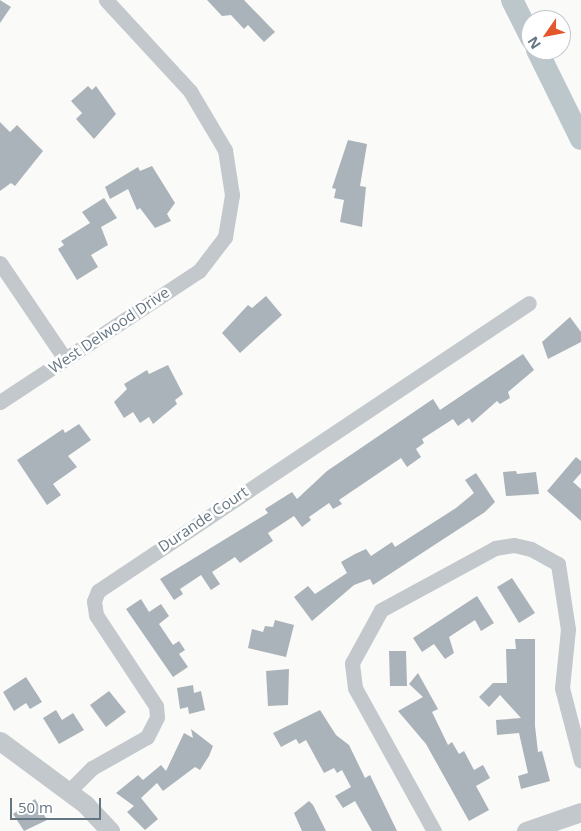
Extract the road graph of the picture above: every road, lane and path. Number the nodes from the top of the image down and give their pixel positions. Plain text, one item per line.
1 (106, 0) edge
2 (0, 263) edge
3 (529, 304) dead end
4 (65, 359) junction
5 (0, 402) edge
6 (0, 741) edge
7 (581, 761) edge
8 (69, 791) junction
9 (581, 812) edge
10 (110, 831) edge
11 (434, 831) edge
12 (526, 831) edge

1 - 4 street, West Delwood Drive
2 - 4 street
3 - 8 street, Durande Court
4 - 5 street, West Delwood Drive
6 - 8 street
7 - 11 street
8 - 10 street
9 - 12 street

